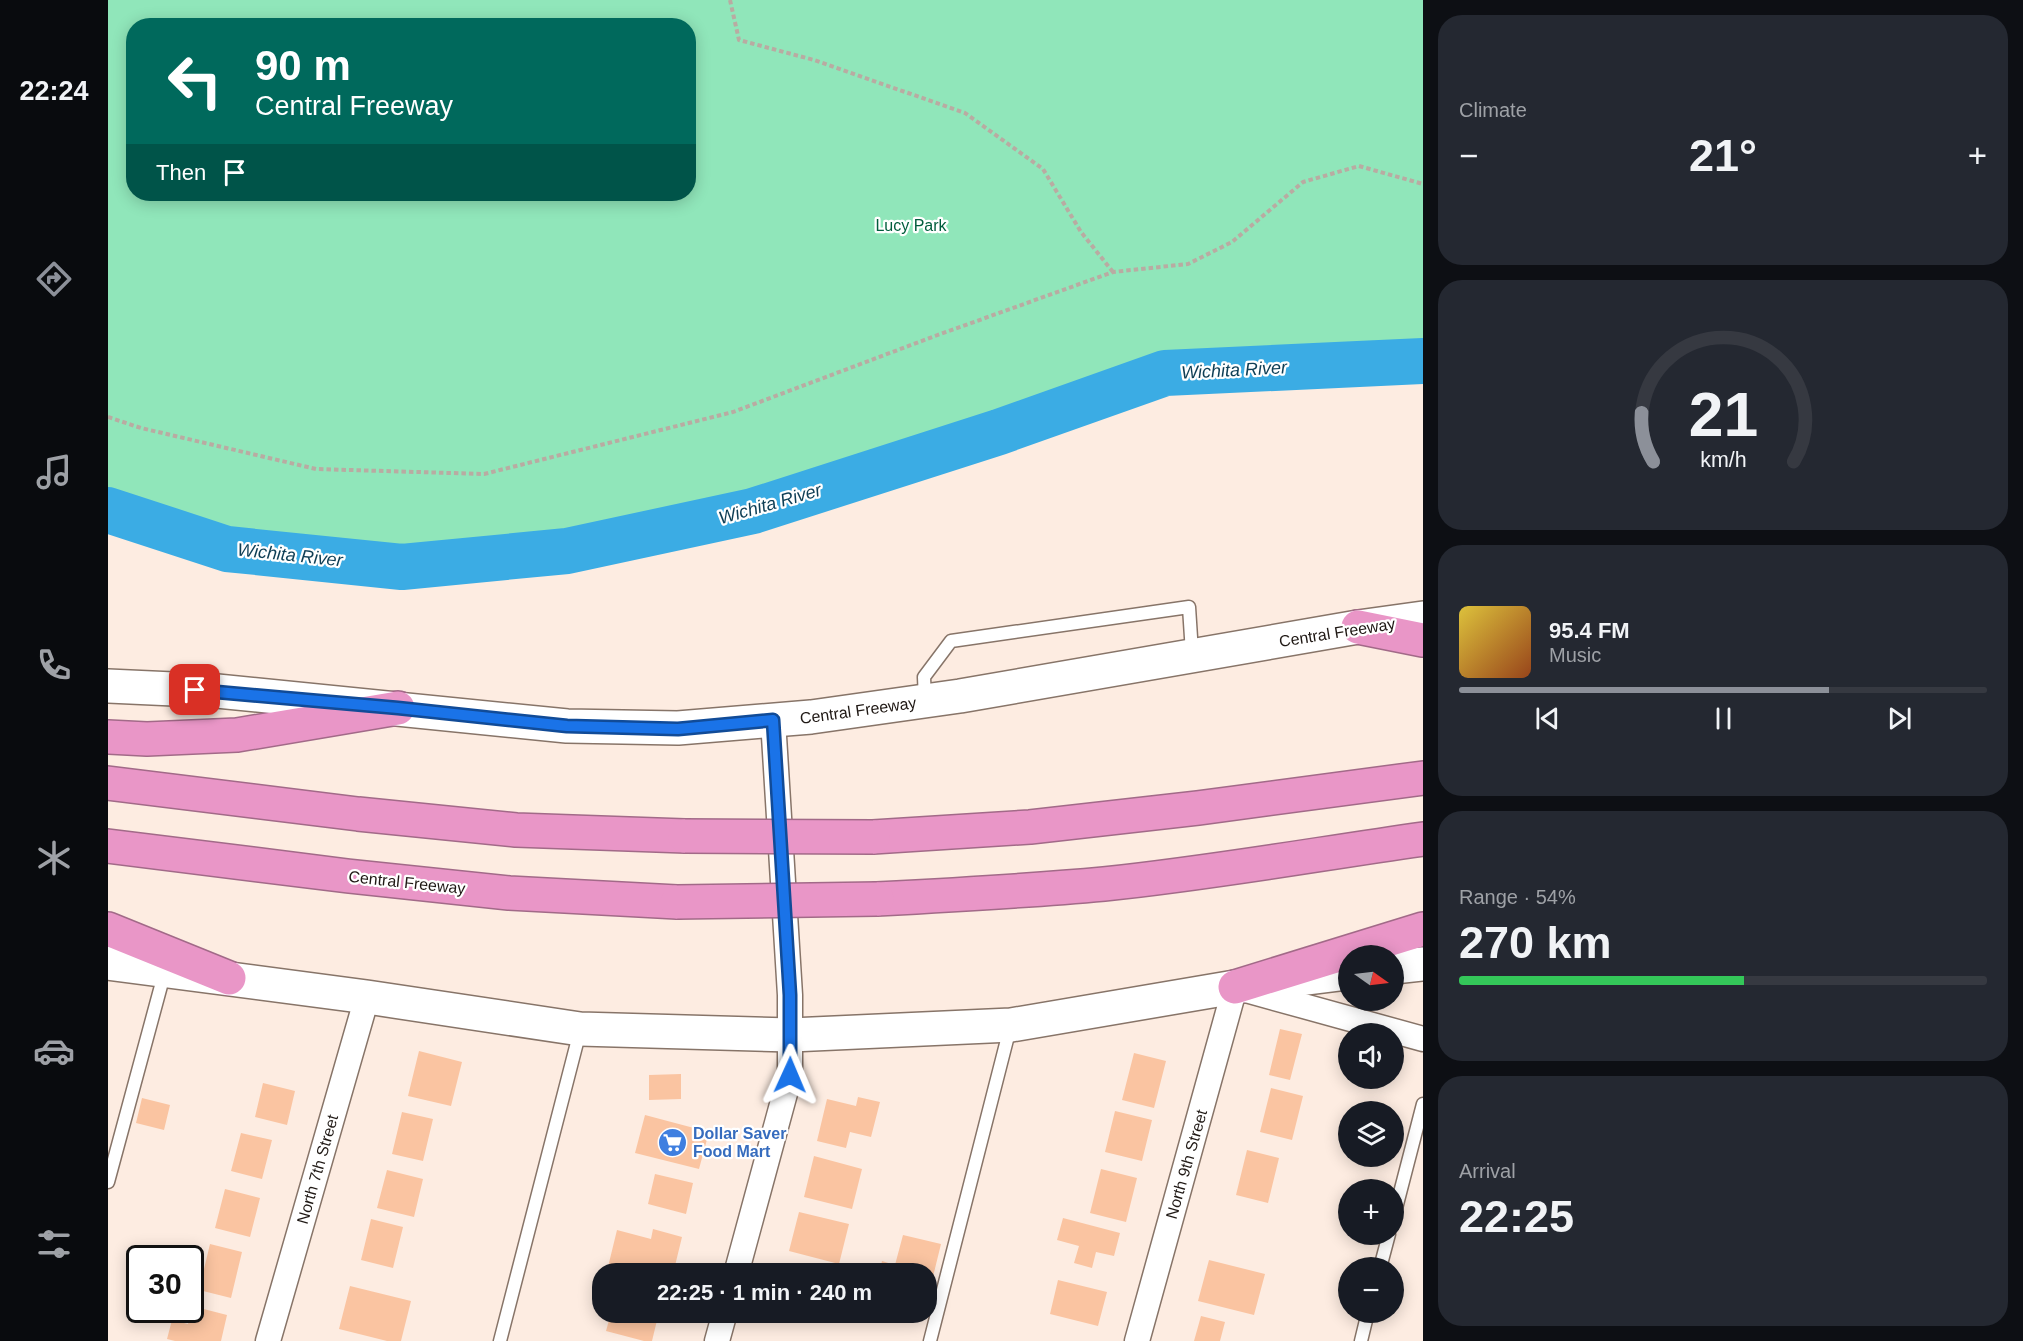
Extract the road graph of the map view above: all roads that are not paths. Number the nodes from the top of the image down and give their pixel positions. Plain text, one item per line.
1 (1423, 618) edge
2 (1358, 627) junction
3 (1423, 640) edge
4 (1192, 656) junction
5 (108, 686) edge
6 (926, 701) junction
7 (398, 708) junction
8 (773, 720) junction
9 (108, 737) edge
10 (1423, 778) edge
11 (108, 783) edge
12 (1423, 839) edge
13 (108, 846) edge
14 (108, 929) edge
15 (1423, 929) edge
16 (108, 963) edge
17 (1423, 964) edge
18 (1404, 966) edge
19 (165, 969) junction
20 (1338, 974) edge
21 (229, 978) junction
22 (1235, 987) junction
23 (367, 997) junction
24 (1011, 1025) junction
25 (580, 1029) junction
26 (791, 1035) junction
27 (1423, 1039) edge
28 (1423, 1104) edge
29 (1404, 1179) edge
30 (108, 1182) edge
31 (739, 1263) edge
32 (722, 1323) edge
33 (1365, 1323) edge
34 (268, 1341) edge
35 (500, 1341) edge
36 (717, 1341) edge
37 (930, 1341) edge
38 (1137, 1341) edge
39 (1361, 1341) edge

1 - 2 main road, Central Freeway
2 - 3 highway
2 - 4 main road, Central Freeway
4 - 6 main road, Central Freeway
4 - 6 lane
5 - 7 main road, Central Freeway
6 - 8 main road, Central Freeway
7 - 8 main road, Central Freeway
7 - 9 highway
8 - 26 street
10 - 11 highway, bridge
12 - 13 highway, Central Freeway, bridge
14 - 21 highway
15 - 22 highway
16 - 19 main road
17 - 18 main road
19 - 21 main road
19 - 30 lane
20 - 22 main road
21 - 23 main road
22 - 24 main road
22 - 27 street
22 - 38 street, North 9th Street
23 - 25 main road
23 - 34 street, North 7th Street
24 - 26 main road
24 - 37 lane
25 - 26 main road
25 - 35 lane
26 - 31 street
28 - 29 lane
32 - 36 street
33 - 39 lane

